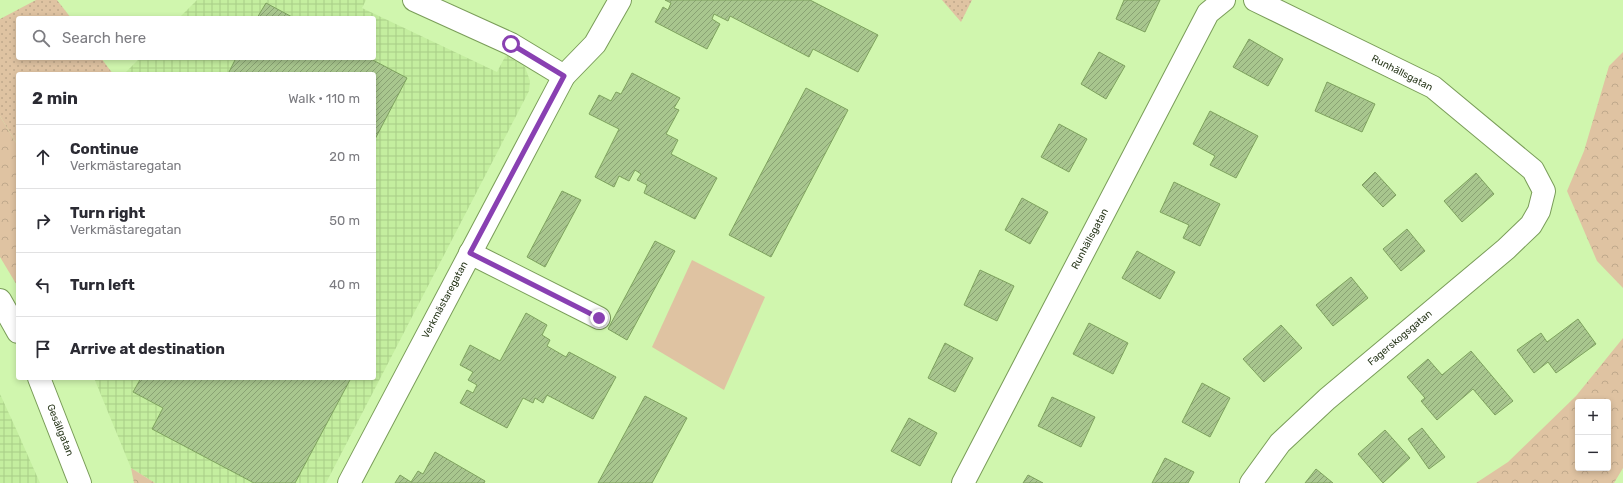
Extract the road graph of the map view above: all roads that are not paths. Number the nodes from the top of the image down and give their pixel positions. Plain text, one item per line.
1 (414, 0) edge
2 (620, 0) edge
3 (1224, 0) edge
4 (1255, 0) edge
5 (564, 76) junction
6 (1544, 191) joint
7 (470, 253) junction
8 (0, 300) edge
9 (599, 318) dead end
10 (16, 328) edge
11 (40, 380) edge
12 (80, 483) edge
13 (350, 483) edge
14 (963, 483) edge
15 (1251, 483) edge

1 - 5 street
2 - 5 street, Verkmästaregatan
3 - 14 street, Runhällsgatan
4 - 6 street, Runhällsgatan
5 - 7 street, Verkmästaregatan
6 - 15 street, Fagerskogsgatan
7 - 9 street
7 - 13 street, Verkmästaregatan
8 - 10 street
11 - 12 street, Gesällgatan

